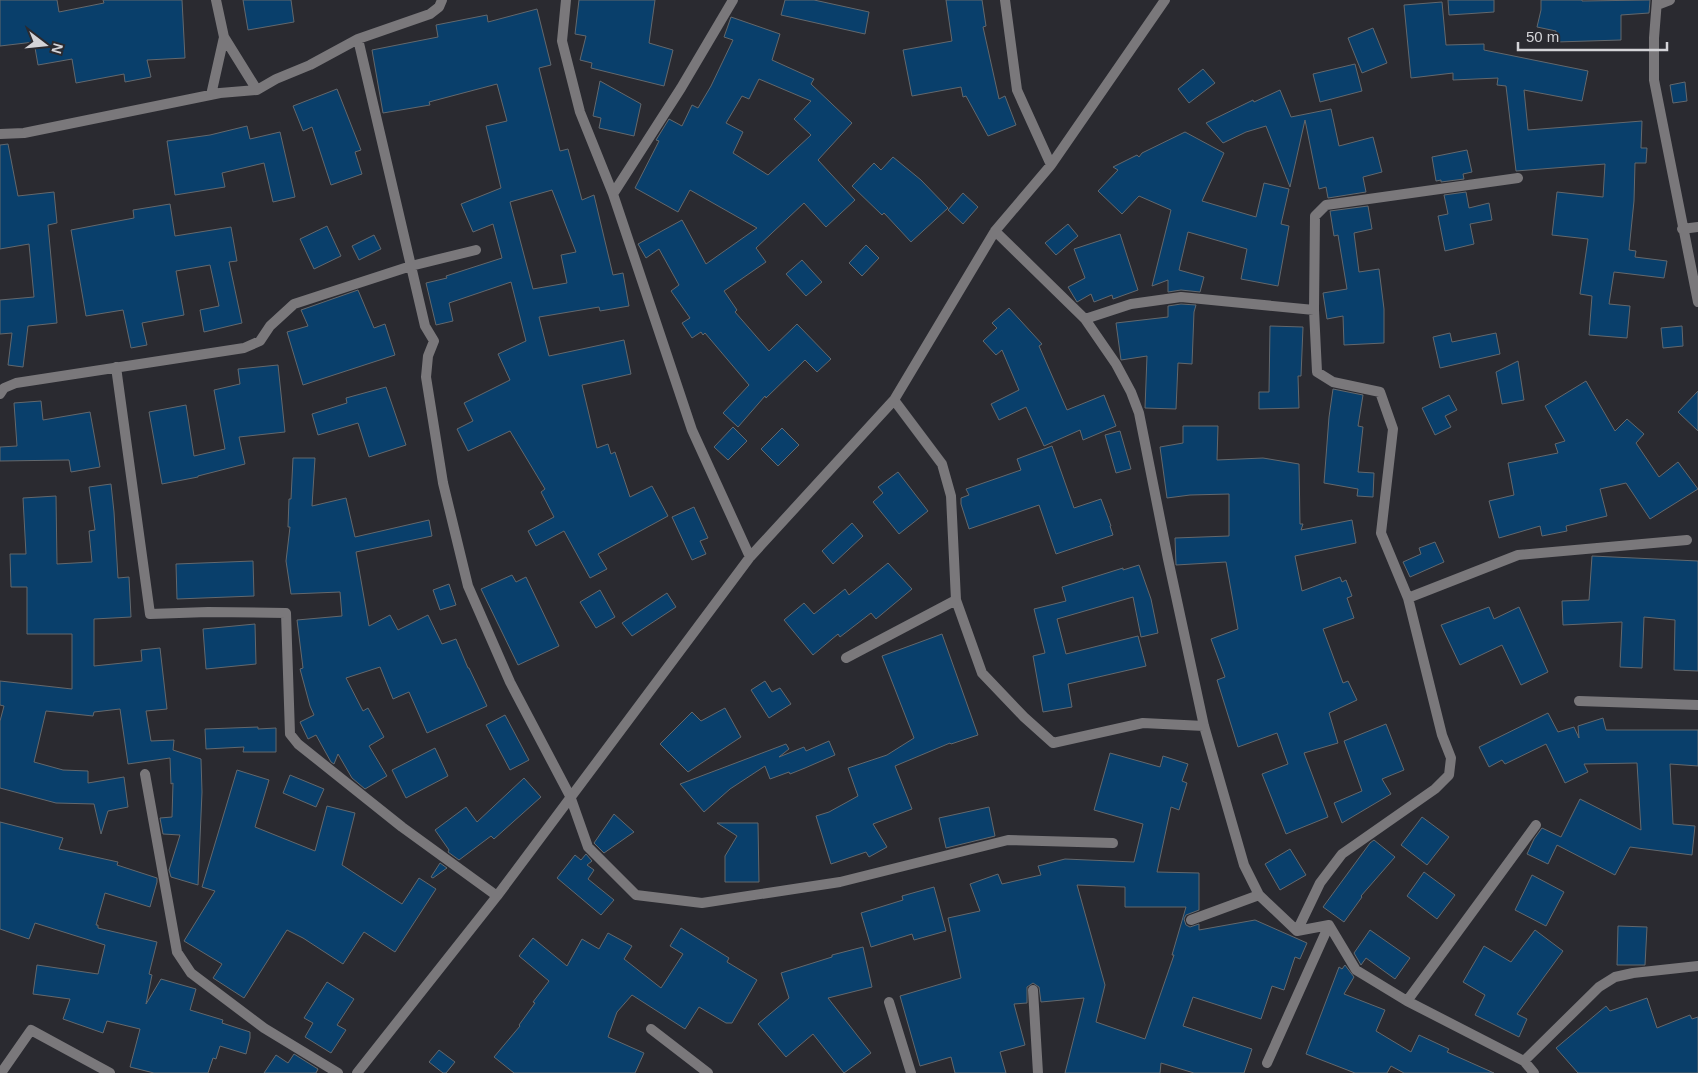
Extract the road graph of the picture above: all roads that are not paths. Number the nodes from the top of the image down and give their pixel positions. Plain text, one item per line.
1 (216, 0) edge
2 (442, 0) edge
3 (566, 0) edge
4 (733, 0) edge
5 (1005, 0) edge
6 (1165, 0) edge
7 (1670, 0) edge
8 (1657, 2) edge
9 (224, 37) junction
10 (358, 39) junction
11 (257, 90) junction
12 (211, 95) junction
13 (0, 134) edge
14 (1051, 165) junction
15 (1518, 178) dead end
16 (613, 194) junction
17 (1698, 227) edge
18 (1682, 229) junction
19 (995, 231) junction
20 (476, 250) dead end
21 (411, 266) junction
22 (1698, 302) edge
23 (1314, 310) junction
24 (1084, 319) junction
25 (116, 367) junction
26 (0, 394) edge
27 (894, 400) junction
28 (1687, 540) dead end
29 (750, 557) junction
30 (1408, 598) junction
31 (956, 600) junction
32 (846, 658) dead end
33 (1579, 701) dead end
34 (1698, 705) edge
35 (1204, 726) junction
36 (145, 774) dead end
37 (570, 796) junction
38 (1536, 825) dead end
39 (1113, 843) dead end
40 (1258, 895) junction
41 (497, 896) junction
42 (1191, 920) dead end
43 (1329, 925) junction
44 (1297, 931) junction
45 (1698, 966) edge
46 (1033, 990) dead end
47 (1407, 1001) junction
48 (889, 1002) dead end
49 (651, 1030) dead end
50 (1524, 1061) junction
51 (1267, 1063) dead end
52 (1, 1073) edge
53 (110, 1073) edge
54 (338, 1073) edge
55 (357, 1073) edge
56 (708, 1073) edge
57 (911, 1073) edge
58 (1038, 1073) edge
59 (1534, 1073) edge

1 - 9 street
2 - 10 street
3 - 16 street
4 - 16 street
5 - 14 street
6 - 14 street
7 - 8 street
8 - 18 street
9 - 11 street
9 - 12 street
10 - 11 street
10 - 21 street
11 - 12 street
12 - 13 street
14 - 19 street
15 - 23 street
16 - 29 street
17 - 18 street
18 - 22 street
19 - 24 street
19 - 27 street
20 - 21 street
21 - 25 street
21 - 37 street
23 - 24 street
23 - 30 street
24 - 35 street
25 - 26 street
25 - 41 street
27 - 29 street
27 - 31 street
28 - 30 street
29 - 37 street
30 - 44 street
31 - 32 street
31 - 35 street
33 - 34 street
35 - 40 street
36 - 54 street
37 - 39 street
37 - 41 street
38 - 47 street
40 - 42 street
40 - 44 street
41 - 55 street
43 - 44 street
43 - 47 street
43 - 51 street
45 - 50 street
46 - 58 street
47 - 50 street
48 - 57 street
49 - 56 street
50 - 59 street
52 - 53 street

